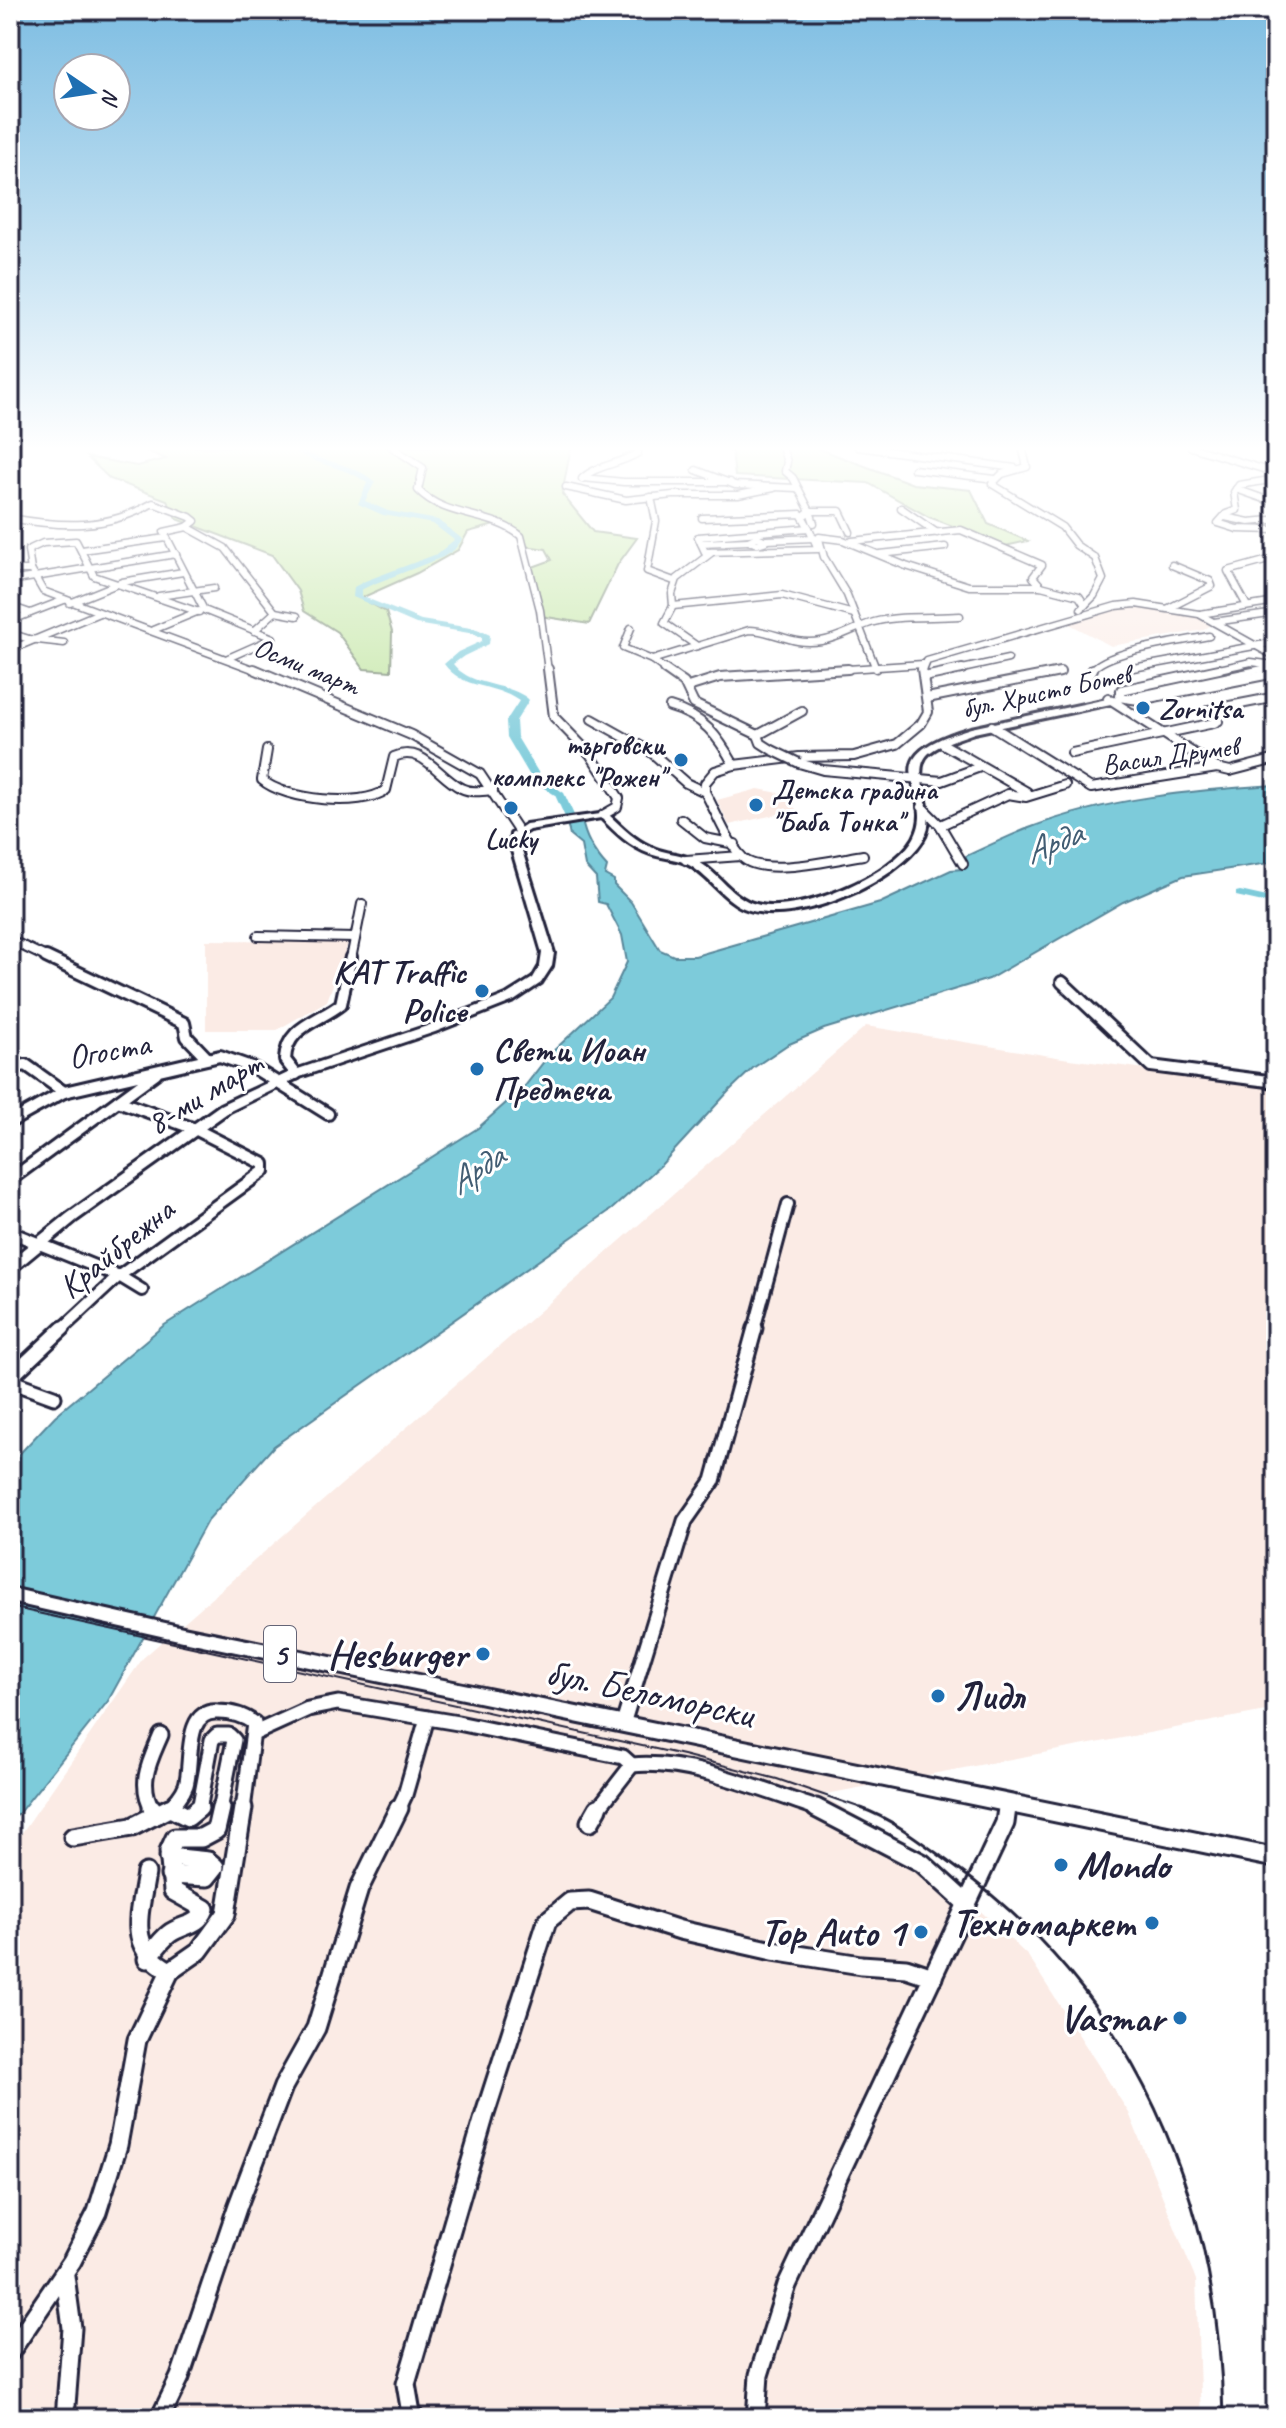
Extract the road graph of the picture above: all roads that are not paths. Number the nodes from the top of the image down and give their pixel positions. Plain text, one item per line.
1 (29, 560) edge
2 (87, 560) edge
3 (137, 560) edge
4 (178, 560) edge
5 (235, 560) edge
6 (527, 560) edge
7 (650, 560) edge
8 (701, 560) edge
9 (826, 560) edge
10 (894, 560) edge
11 (1031, 560) edge
12 (1096, 560) edge
13 (1269, 560) edge
14 (1260, 563) junction
15 (1172, 565) dead end
16 (1276, 565) edge
17 (90, 568) junction
18 (10, 570) edge
19 (183, 572) junction
20 (33, 573) junction
21 (10, 581) edge
22 (674, 581) junction
23 (119, 585) junction
24 (1041, 586) junction
25 (214, 588) dead end
26 (198, 589) junction
27 (156, 597) junction
28 (67, 602) junction
29 (1276, 602) edge
30 (1085, 605) junction
31 (10, 606) edge
32 (673, 606) junction
33 (1247, 606) junction
34 (1168, 608) junction
35 (200, 610) junction
36 (275, 612) junction
37 (30, 613) junction
38 (99, 613) junction
39 (1276, 613) edge
40 (854, 614) junction
41 (297, 616) dead end
42 (960, 616) dead end
43 (1082, 616) junction
44 (1202, 616) junction
45 (10, 621) edge
46 (1214, 623) junction
47 (631, 628) dead end
48 (859, 629) junction
49 (153, 630) junction
50 (254, 631) junction
51 (10, 633) edge
52 (1209, 636) dead end
53 (29, 639) junction
54 (1276, 642) edge
55 (64, 643) dead end
56 (1177, 644) junction
57 (1253, 645) junction
58 (697, 646) junction
59 (10, 650) edge
60 (1196, 655) junction
61 (228, 658) junction
62 (1008, 659) dead end
63 (652, 660) junction
64 (924, 663) junction
65 (1274, 663) edge
66 (1133, 668) dead end
67 (876, 669) junction
68 (1060, 672) dead end
69 (1089, 676) dead end
70 (924, 677) junction
71 (688, 687) junction
72 (1276, 697) edge
73 (927, 698) junction
74 (1116, 698) junction
75 (670, 707) dead end
76 (802, 711) dead end
77 (592, 719) dead end
78 (992, 726) junction
79 (1164, 733) junction
80 (758, 735) junction
81 (943, 744) dead end
82 (267, 750) dead end
83 (1072, 753) dead end
84 (841, 757) junction
85 (1276, 759) edge
86 (734, 765) junction
87 (980, 767) junction
88 (1217, 768) junction
89 (843, 772) junction
90 (910, 778) junction
91 (1065, 785) dead end
92 (493, 790) junction
93 (705, 792) junction
94 (1027, 792) dead end
95 (922, 807) junction
96 (598, 815) junction
97 (681, 819) dead end
98 (941, 825) junction
99 (518, 831) junction
100 (735, 844) junction
101 (863, 855) dead end
102 (741, 856) junction
103 (686, 860) junction
104 (963, 864) dead end
105 (744, 902) junction
106 (362, 904) dead end
107 (258, 936) dead end
108 (355, 938) junction
109 (10, 940) edge
110 (1062, 982) dead end
111 (207, 1058) junction
112 (10, 1068) edge
113 (160, 1070) junction
114 (296, 1074) junction
115 (1276, 1082) edge
116 (275, 1083) junction
117 (64, 1092) junction
118 (118, 1101) junction
119 (328, 1114) dead end
120 (10, 1122) edge
121 (195, 1129) junction
122 (10, 1180) edge
123 (788, 1204) dead end
124 (10, 1232) edge
125 (39, 1243) junction
126 (10, 1268) edge
127 (119, 1276) junction
128 (142, 1290) dead end
129 (10, 1379) edge
130 (54, 1397) dead end
131 (10, 1595) edge
132 (427, 1718) junction
133 (623, 1724) junction
134 (255, 1733) junction
135 (161, 1735) dead end
136 (632, 1765) junction
137 (1008, 1803) junction
138 (163, 1811) junction
139 (590, 1822) dead end
140 (73, 1837) dead end
141 (169, 1857) junction
142 (1276, 1858) edge
143 (146, 1873) dead end
144 (170, 1875) junction
145 (967, 1904) junction
146 (147, 1959) junction
147 (170, 1971) junction
148 (933, 1977) junction
149 (65, 2276) junction
150 (10, 2352) edge
151 (65, 2418) edge
152 (160, 2418) edge
153 (416, 2418) edge
154 (756, 2418) edge

1 - 20 street
2 - 17 street
3 - 17 street
4 - 19 street
5 - 36 street
6 - 96 street
7 - 22 street
8 - 22 street
9 - 40 street
10 - 24 street
11 - 24 street
12 - 30 street
13 - 14 street
14 - 16 street
14 - 33 street
15 - 34 street
17 - 20 street
17 - 23 street
18 - 20 street
19 - 23 street
19 - 26 street
20 - 21 street
20 - 28 street, Осми март
22 - 32 street
23 - 27 street
23 - 28 street
24 - 30 street
25 - 26 street
26 - 27 street
26 - 35 street
27 - 35 street
28 - 37 street
28 - 38 street, Осми март
29 - 33 street
30 - 43 street
31 - 37 street
32 - 40 street
32 - 58 street
33 - 44 street
34 - 43 street
34 - 44 street
35 - 49 street
35 - 50 street
36 - 41 street
36 - 50 street
37 - 45 street
38 - 49 street, Осми март
38 - 53 street
39 - 46 street
40 - 48 street
42 - 48 street
43 - 64 street
44 - 46 street
46 - 57 street
47 - 63 street
48 - 58 street
48 - 67 street
49 - 61 street, Осми март
50 - 61 street
51 - 53 street
52 - 56 street
53 - 55 street
53 - 59 street
54 - 57 street
56 - 60 street
56 - 69 street
57 - 60 street
57 - 65 street
58 - 63 street
60 - 66 street
61 - 92 street, Осми март
62 - 70 street
63 - 71 street
64 - 67 street
64 - 70 street
65 - 74 main road, бул. Христо Ботев
67 - 71 street
68 - 73 street
70 - 73 street
71 - 80 street
72 - 79 street
73 - 84 street
74 - 78 main road, бул. Христо Ботев
74 - 79 street
74 - 90 main road, бул. Христо Ботев
75 - 86 street
76 - 80 street
77 - 93 street
78 - 88 street, Васил Друмев
78 - 90 main road, бул. Христо Ботев
79 - 83 street
79 - 88 street
80 - 89 street, bridge
81 - 87 street
82 - 92 street
84 - 86 street
84 - 89 street
85 - 88 street, Васил Друмев
86 - 93 street
87 - 90 street
87 - 94 street
89 - 90 street
90 - 95 main road
90 - 105 main road
91 - 98 street
92 - 99 street, Осми март
93 - 100 street
95 - 98 street
95 - 105 main road
96 - 99 main road
96 - 103 main road
97 - 100 street
98 - 104 street
99 - 114 main road, 8-ми март
100 - 102 street
101 - 102 street
102 - 103 street
103 - 105 main road
106 - 108 street
107 - 108 street
108 - 114 street
109 - 111 street, Огоста
110 - 115 street
111 - 113 street, Огоста
111 - 116 street, Огоста
112 - 117 street, Огоста
113 - 117 street, Огоста
113 - 118 street
114 - 116 main road, 8-ми март
116 - 119 street, Огоста
116 - 121 main road, 8-ми март
117 - 120 street
118 - 121 street
118 - 122 street
121 - 125 main road, 8-ми март
121 - 127 street, Крайбрежна
123 - 133 street
124 - 125 street
125 - 126 main road, 8-ми март
125 - 127 street
127 - 128 street
127 - 129 street, Крайбрежна
129 - 130 street
131 - 133 main road, бул. Беломорски / 5
132 - 134 street
132 - 136 street
132 - 152 street
133 - 137 main road, бул. Беломорски / 5
134 - 138 street
134 - 147 street
135 - 138 street
136 - 139 street
136 - 145 street
137 - 142 main road, бул. Беломорски / 5
137 - 145 street
138 - 140 street
138 - 141 street
141 - 144 street
141 - 144 street
143 - 146 street
144 - 146 street
145 - 148 street
146 - 147 street
147 - 149 street
148 - 153 street
148 - 154 street
149 - 150 street
149 - 151 street

